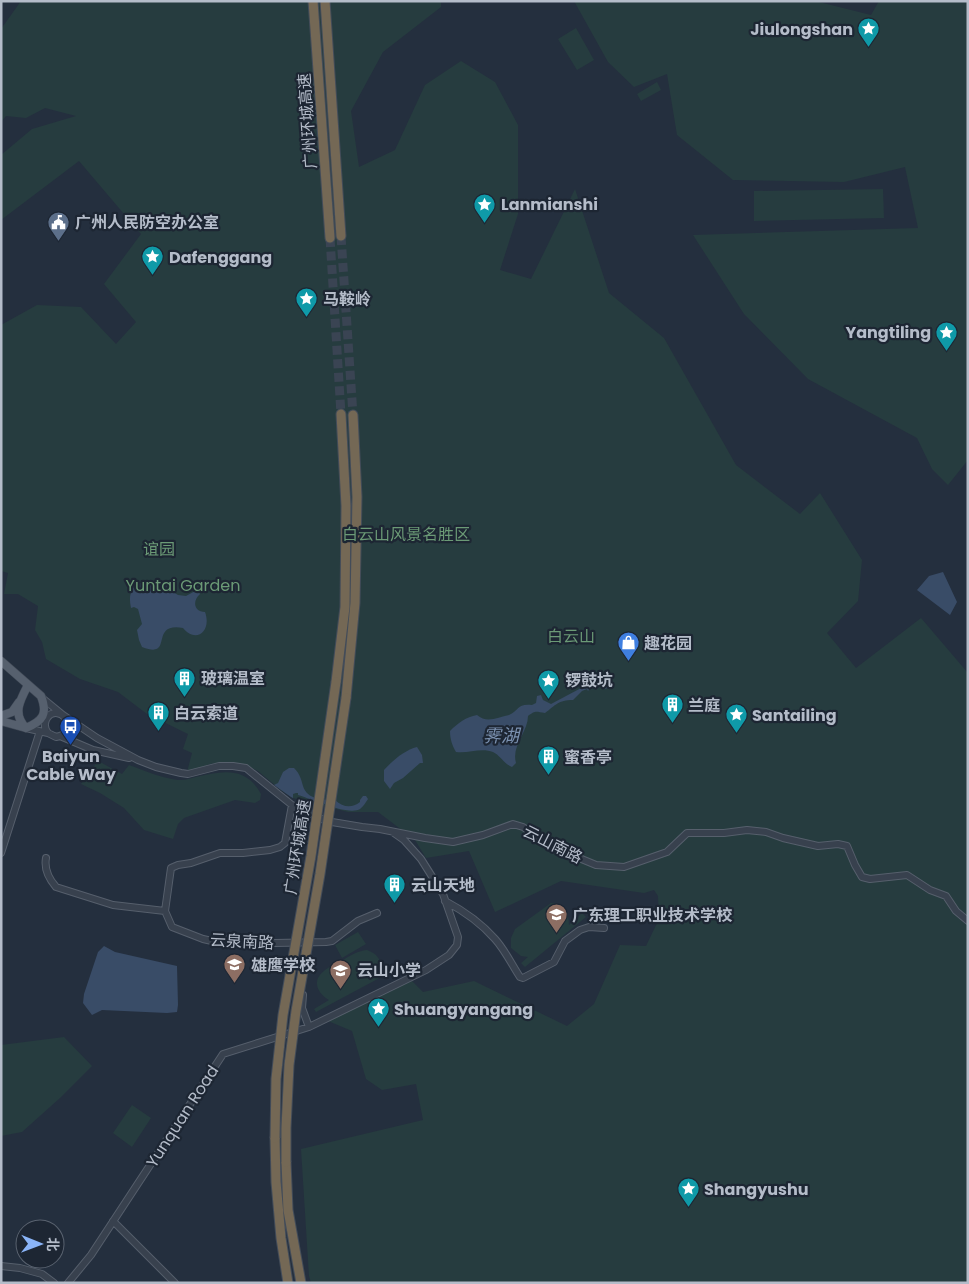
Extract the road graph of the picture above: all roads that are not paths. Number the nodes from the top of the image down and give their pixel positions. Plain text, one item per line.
1 (313, 1) edge
2 (325, 1) edge
3 (341, 236) tunnel mouth
4 (330, 238) tunnel mouth
5 (341, 414) tunnel mouth
6 (352, 416) tunnel mouth
7 (1, 661) edge
8 (28, 685) junction
9 (41, 696) junction
10 (20, 700) junction
11 (63, 715) junction
12 (1, 716) edge
13 (1, 721) edge
14 (26, 728) junction
15 (40, 731) junction
16 (48, 733) junction
17 (60, 736) junction
18 (138, 760) junction
19 (292, 805) junction
20 (391, 831) junction
21 (1, 853) edge
22 (46, 858) dead end
23 (446, 901) junction
24 (165, 911) junction
25 (377, 913) dead end
26 (968, 921) edge
27 (604, 928) dead end
28 (312, 942) junction
29 (309, 1027) junction
30 (112, 1221) junction
31 (1, 1266) edge
32 (54, 1283) edge
33 (68, 1283) edge
34 (175, 1283) edge
35 (288, 1283) edge
36 (301, 1283) edge

1 - 4 highway, 广州环城高速
2 - 3 highway, 广州环城高速
5 - 35 highway, 广州环城高速, bridge
6 - 36 highway, 广州环城高速, bridge
7 - 8 main road
8 - 9 main road
8 - 10 main road
9 - 11 street
9 - 14 main road
10 - 12 main road
10 - 14 main road
11 - 16 street
11 - 17 street
11 - 18 street
13 - 14 main road
14 - 15 street
15 - 16 street
15 - 21 street
16 - 17 street
17 - 18 street
18 - 19 street
19 - 20 street
19 - 24 street
20 - 23 street, Yunquan Road
20 - 26 street, 云山南路
22 - 24 street
23 - 27 street
23 - 29 street, Yunquan Road
24 - 28 street, 云泉南路
25 - 28 street, 云泉南路
28 - 29 street
29 - 30 street, Yunquan Road
30 - 33 street, Yunquan Road
30 - 34 street
31 - 32 street

